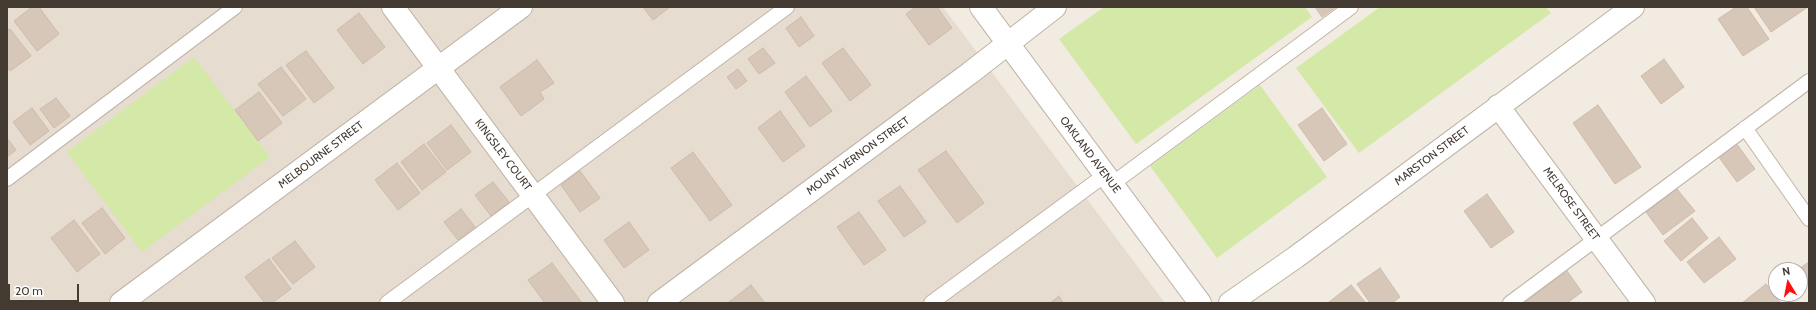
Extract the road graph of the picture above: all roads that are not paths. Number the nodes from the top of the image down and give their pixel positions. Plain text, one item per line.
1 (235, 7) edge
2 (393, 7) edge
3 (521, 7) edge
4 (787, 7) edge
5 (981, 7) edge
6 (1055, 7) edge
7 (1352, 7) edge
8 (1633, 7) edge
9 (1008, 44) junction
10 (438, 68) junction
11 (1809, 81) edge
12 (1498, 106) junction
13 (1745, 128) junction
14 (7, 179) edge
15 (1108, 179) junction
16 (533, 195) junction
17 (1809, 219) edge
18 (1597, 239) junction
19 (121, 303) edge
20 (387, 303) edge
21 (613, 303) edge
22 (659, 303) edge
23 (931, 303) edge
24 (1200, 303) edge
25 (1230, 303) edge
26 (1510, 303) edge
27 (1644, 303) edge

1 - 14 lane
2 - 10 street, KINGSLEY COURT
3 - 10 street, MELBOURNE STREET
4 - 16 lane
5 - 9 street, OAKLAND AVENUE
6 - 9 street, MOUNT VERNON STREET
7 - 15 lane
8 - 12 street, MARSTON STREET
9 - 15 street, OAKLAND AVENUE
9 - 22 street, MOUNT VERNON STREET
10 - 16 street, KINGSLEY COURT
10 - 19 street, MELBOURNE STREET
11 - 13 lane
12 - 18 street, MELROSE STREET
12 - 25 street, MARSTON STREET
13 - 17 lane
13 - 18 lane
15 - 23 lane
15 - 24 street, OAKLAND AVENUE
16 - 20 lane
16 - 21 street, KINGSLEY COURT
18 - 26 lane
18 - 27 street, MELROSE STREET

